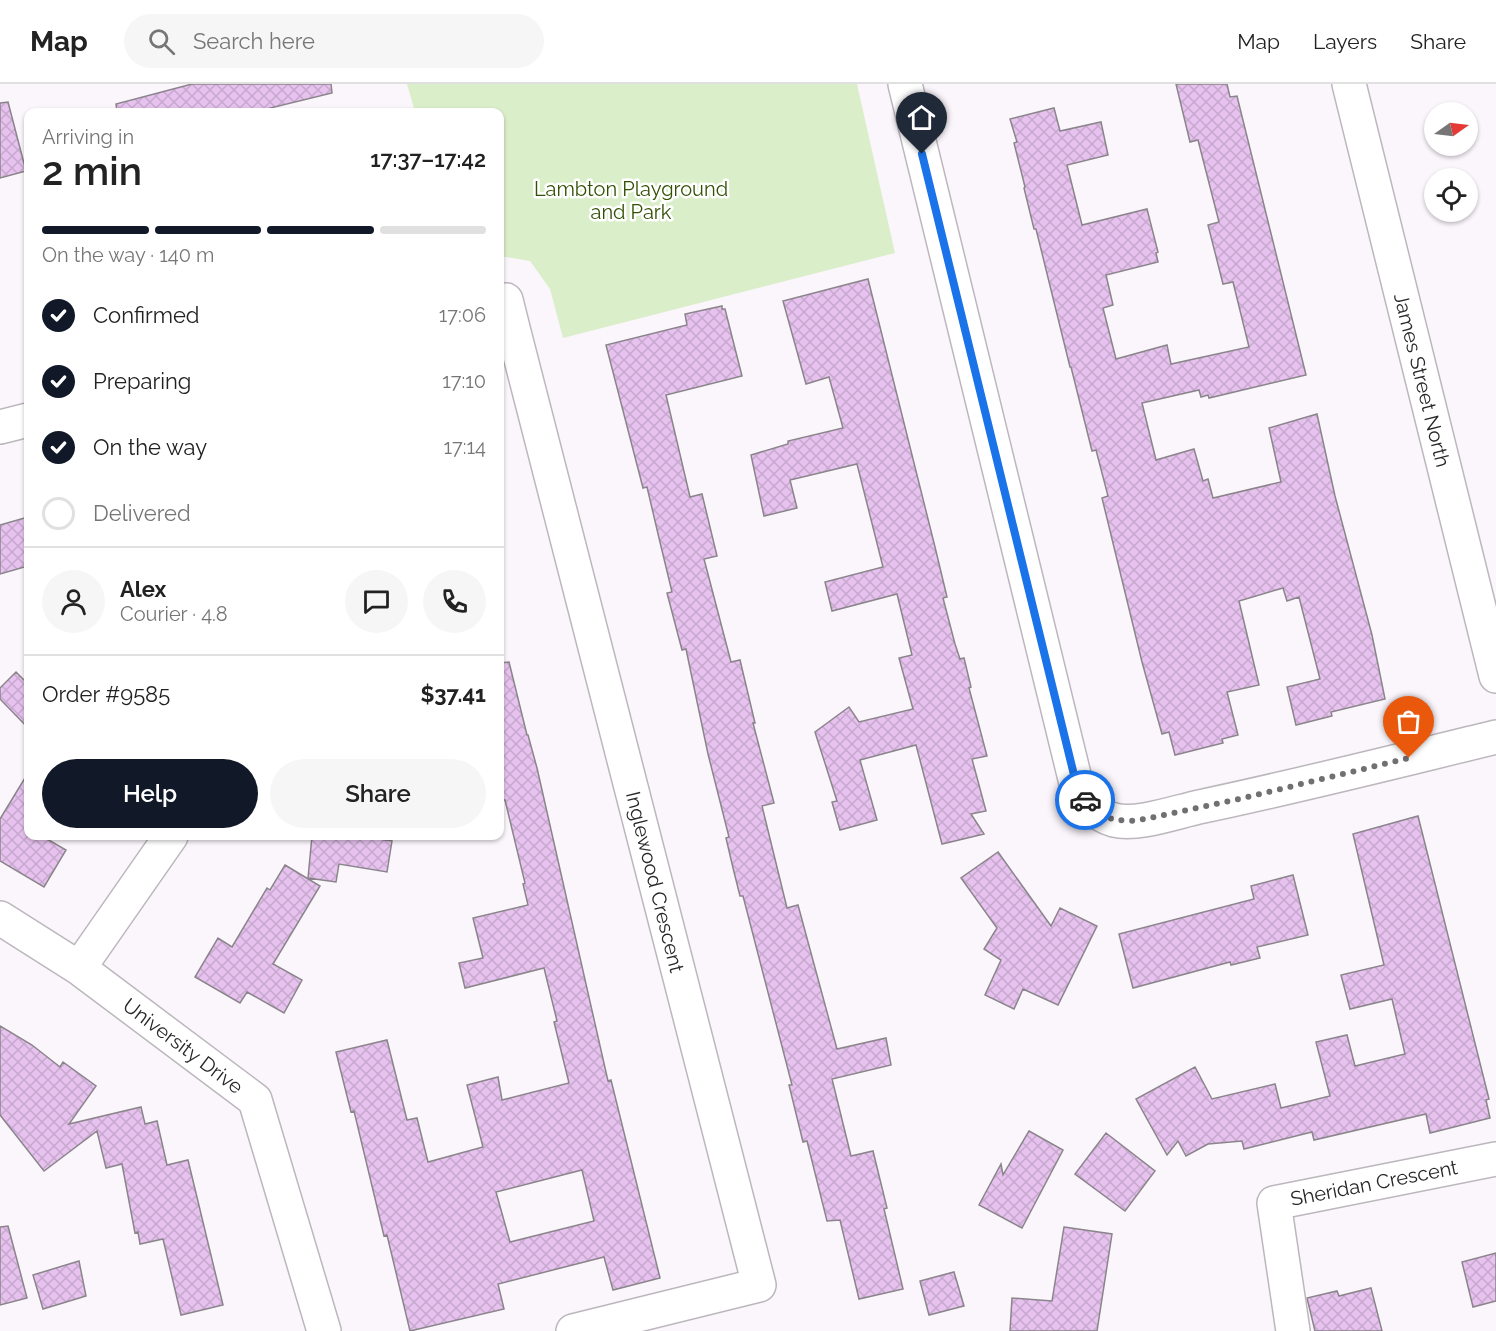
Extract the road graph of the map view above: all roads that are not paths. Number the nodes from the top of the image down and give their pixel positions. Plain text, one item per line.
1 (1349, 84) edge
2 (909, 85) edge
3 (504, 301) edge
4 (24, 421) edge
5 (0, 427) edge
6 (1496, 676) edge
7 (1496, 737) edge
8 (168, 840) edge
9 (0, 918) edge
10 (79, 968) junction
11 (1496, 1159) edge
12 (324, 1331) edge
13 (573, 1331) edge
14 (1293, 1331) edge

1 - 6 street, James Street North
2 - 7 street
3 - 13 street, Inglewood Crescent
4 - 5 street
8 - 10 street
9 - 10 street, University Drive
10 - 12 street, University Drive
11 - 14 street, Sheridan Crescent

